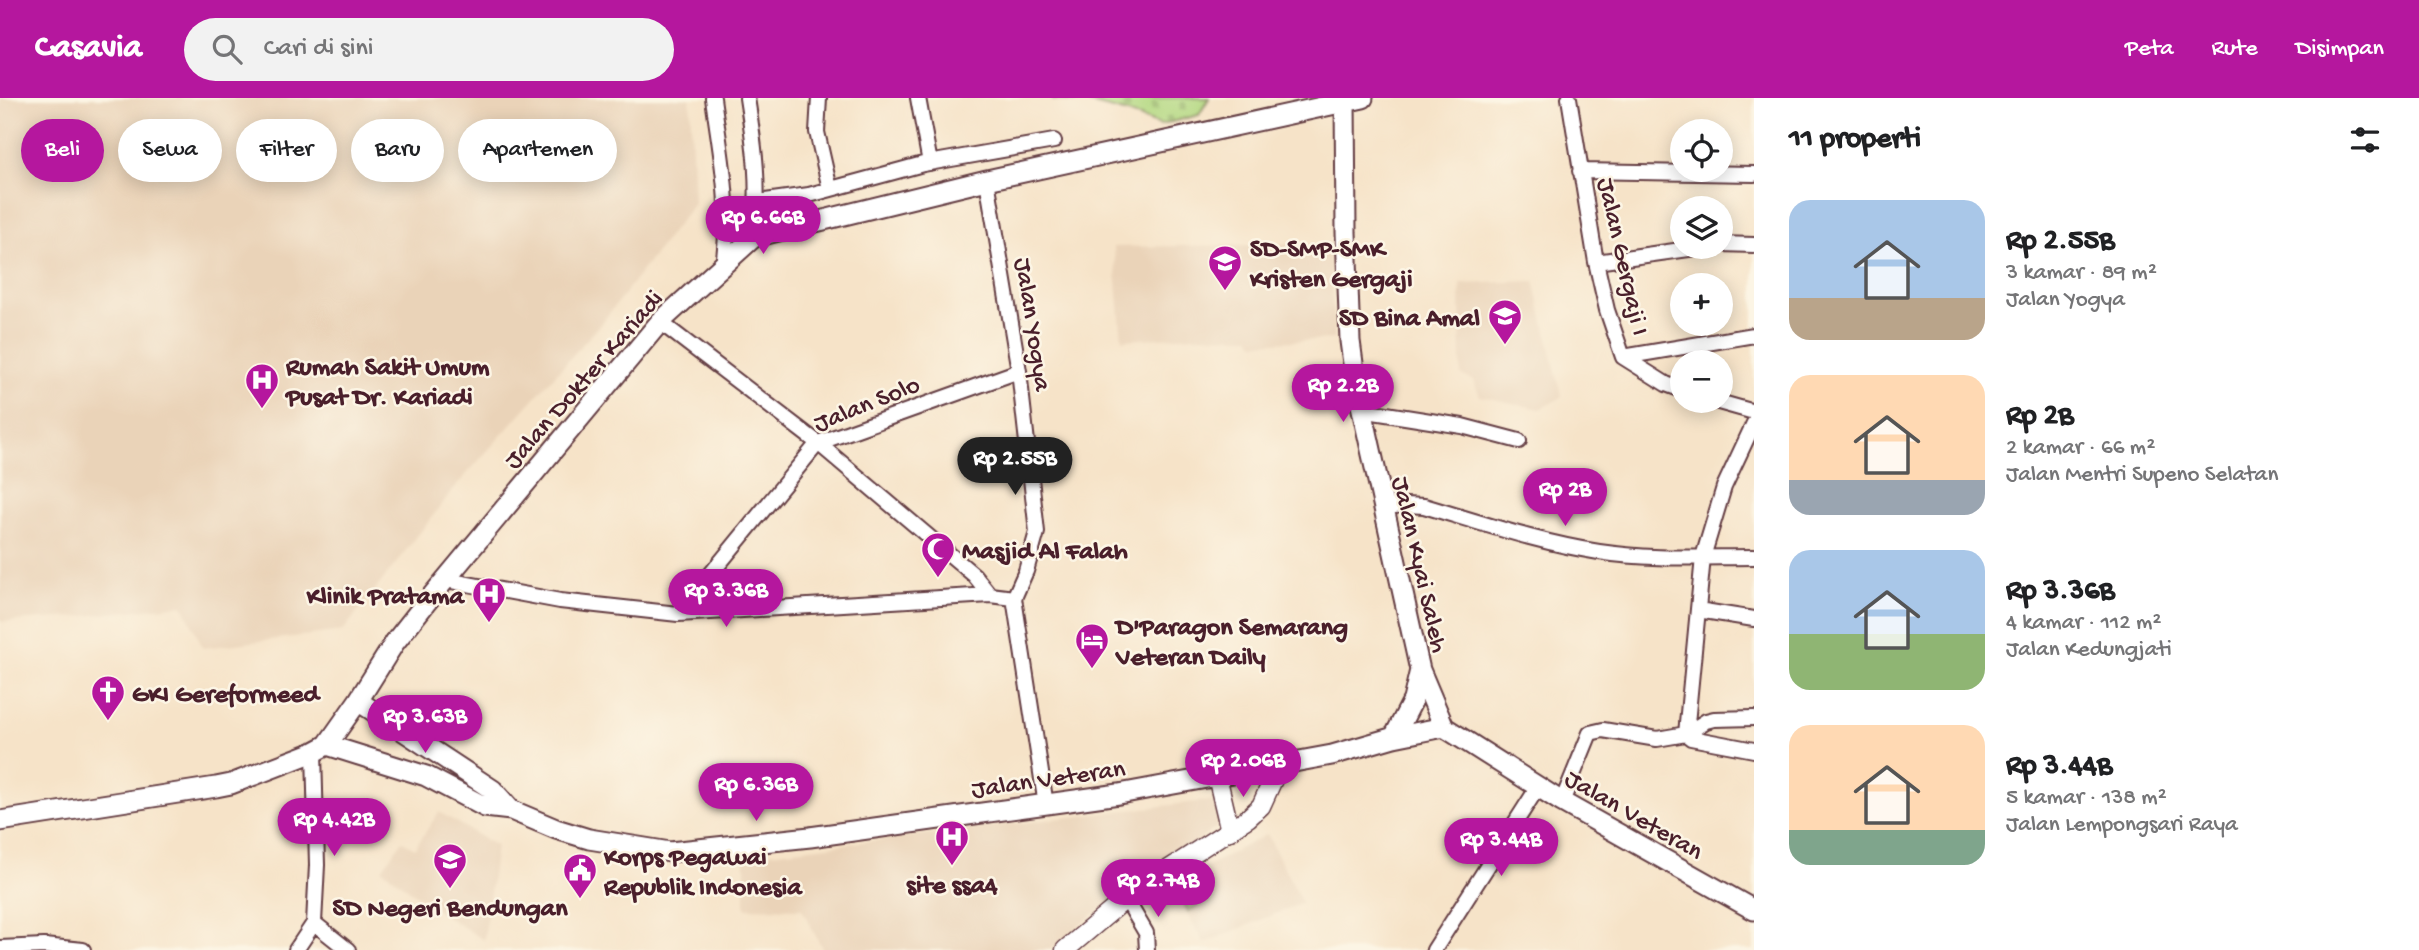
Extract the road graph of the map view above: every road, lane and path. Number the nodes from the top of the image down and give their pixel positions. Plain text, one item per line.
1 (713, 98) edge
2 (747, 98) edge
3 (819, 98) edge
4 (918, 98) edge
5 (1569, 98) edge
6 (1351, 100) edge
7 (1054, 141) dead end
8 (930, 163) junction
9 (1580, 171) junction
10 (1754, 174) edge
11 (987, 180) junction
12 (830, 189) junction
13 (758, 202) junction
14 (754, 237) junction
15 (1733, 244) edge
16 (1754, 245) edge
17 (1670, 252) edge
18 (1596, 262) junction
19 (723, 265) junction
20 (660, 322) junction
21 (1754, 335) edge
22 (1623, 357) junction
23 (1019, 371) junction
24 (1670, 386) edge
25 (1733, 406) edge
26 (1361, 410) junction
27 (1754, 412) edge
28 (1754, 423) edge
29 (1519, 441) dead end
30 (818, 443) junction
31 (1383, 507) junction
32 (1703, 557) junction
33 (1754, 557) edge
34 (446, 579) junction
35 (990, 595) junction
36 (1014, 598) junction
37 (1698, 610) junction
38 (678, 614) junction
39 (1754, 619) edge
40 (1420, 670) junction
41 (358, 701) junction
42 (1754, 718) edge
43 (1444, 727) junction
44 (1686, 734) junction
45 (1394, 737) junction
46 (320, 748) junction
47 (1754, 750) edge
48 (1280, 764) junction
49 (1217, 776) junction
50 (1538, 787) junction
51 (1562, 802) junction
52 (1046, 805) junction
53 (511, 810) junction
54 (0, 821) edge
55 (1230, 831) junction
56 (1125, 899) junction
57 (1754, 910) edge
58 (314, 923) junction
59 (0, 948) edge
60 (83, 950) edge
61 (296, 950) edge
62 (348, 950) edge
63 (1065, 950) edge
64 (1147, 950) edge
65 (1434, 950) edge

1 - 19 street
2 - 13 street
3 - 12 street
4 - 8 street
5 - 9 street, Jalan Gergaji I
6 - 11 main road, Jalan Dokter Kariadi
6 - 26 main road, Jalan Kyai Saleh
7 - 8 street
8 - 12 street
9 - 10 street
9 - 18 street, Jalan Gergaji I
11 - 14 main road, Jalan Dokter Kariadi
11 - 23 street, Jalan Yogya
12 - 13 street
13 - 14 street
14 - 19 main road, Jalan Dokter Kariadi
15 - 16 street
17 - 18 street
18 - 22 street, Jalan Gergaji I
19 - 20 main road, Jalan Dokter Kariadi
20 - 30 street
20 - 34 main road, Jalan Dokter Kariadi
21 - 22 street
22 - 24 street, Jalan Gergaji I
23 - 30 street, Jalan Solo
23 - 36 street, Jalan Yogya
25 - 27 street
26 - 29 street
26 - 31 main road, Jalan Kyai Saleh
28 - 32 street
30 - 35 street
30 - 38 street, Jalan Solo
31 - 32 street
31 - 40 main road, Jalan Kyai Saleh
32 - 33 street
32 - 37 street
34 - 38 street
34 - 41 main road, Jalan Dokter Kariadi
35 - 36 street
35 - 38 street
36 - 52 street
37 - 39 street
37 - 44 street
40 - 43 main road, Jalan Kyai Saleh
40 - 45 main road
41 - 46 main road, Jalan Dokter Kariadi
41 - 53 main road, Jalan Veteran
42 - 44 street
43 - 45 main road, Jalan Veteran
43 - 50 main road, Jalan Veteran
44 - 47 street
44 - 51 street
45 - 48 main road, Jalan Veteran
46 - 53 main road, Jalan Veteran
46 - 54 main road
46 - 58 street
48 - 49 main road, Jalan Veteran
48 - 55 street
49 - 52 main road, Jalan Veteran
49 - 55 street
50 - 51 main road, Jalan Veteran
50 - 65 street
51 - 57 main road, Jalan Veteran
52 - 53 main road, Jalan Veteran
55 - 56 street
56 - 63 street
56 - 64 street
58 - 61 street
58 - 62 street
59 - 60 street

